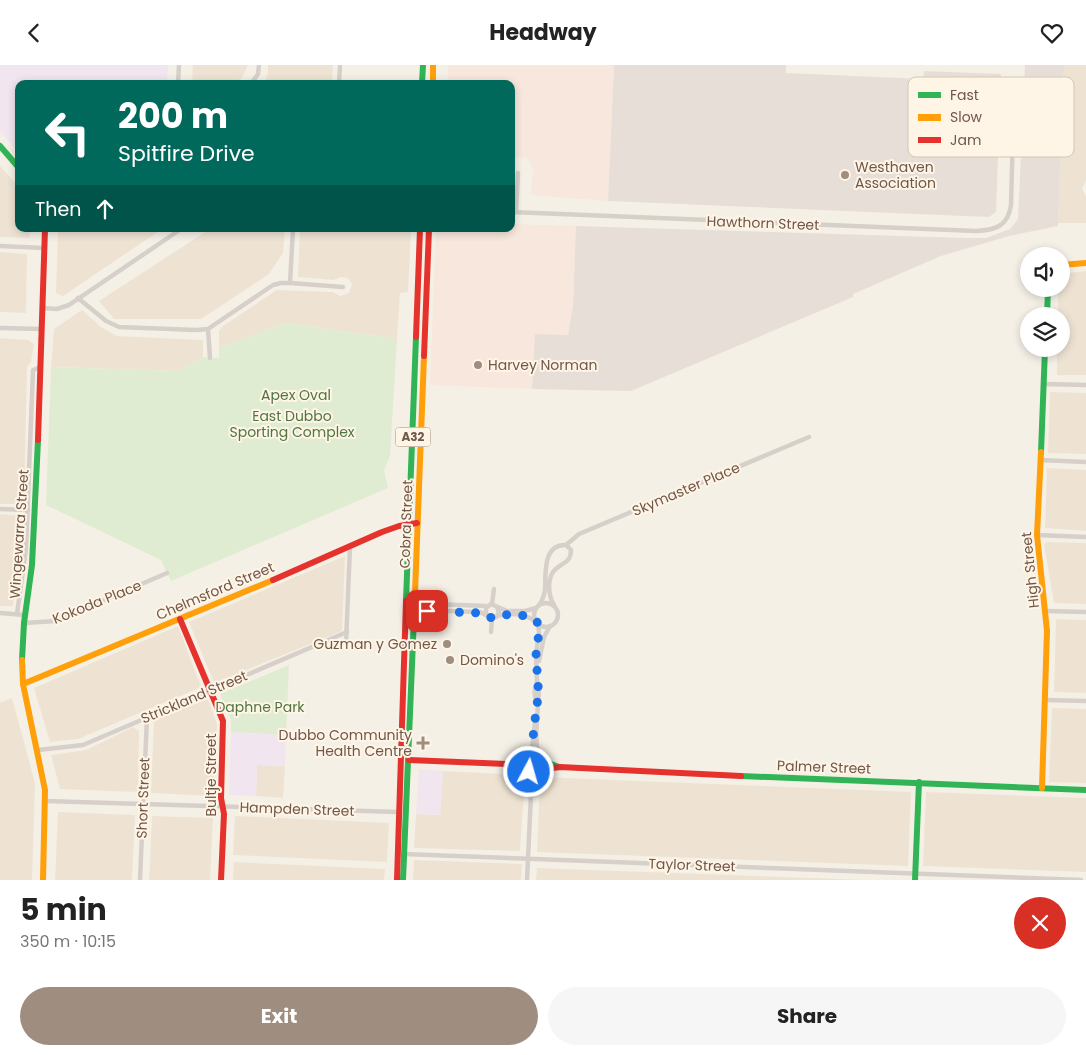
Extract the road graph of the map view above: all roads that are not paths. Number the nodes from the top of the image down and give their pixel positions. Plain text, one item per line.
1 (179, 65) edge
2 (259, 65) edge
3 (340, 65) edge
4 (423, 65) edge
5 (434, 65) edge
6 (178, 80) edge
7 (254, 80) edge
8 (339, 80) edge
9 (422, 80) edge
10 (433, 80) edge
11 (0, 147) edge
12 (1012, 157) edge
13 (15, 164) edge
14 (518, 173) dead end
15 (515, 202) edge
16 (515, 212) edge
17 (44, 232) edge
18 (177, 232) edge
19 (293, 232) edge
20 (420, 232) edge
21 (429, 232) edge
22 (0, 246) edge
23 (44, 248) junction
24 (1086, 263) edge
25 (1070, 264) edge
26 (290, 283) junction
27 (343, 287) dead end
28 (78, 298) junction
29 (42, 308) junction
30 (0, 327) edge
31 (42, 329) junction
32 (208, 329) junction
33 (210, 357) dead end
34 (1045, 357) edge
35 (41, 367) junction
36 (1044, 384) junction
37 (1086, 385) edge
38 (809, 437) dead end
39 (1040, 460) junction
40 (1086, 462) edge
41 (0, 509) edge
42 (27, 510) junction
43 (35, 510) junction
44 (408, 523) junction
45 (417, 523) junction
46 (1037, 535) junction
47 (1086, 537) edge
48 (566, 545) junction
49 (350, 547) junction
50 (168, 573) dead end
51 (494, 589) dead end
52 (554, 605) junction
53 (406, 606) junction
54 (492, 606) junction
55 (416, 607) junction
56 (538, 607) junction
57 (1047, 611) junction
58 (0, 613) edge
59 (1086, 613) edge
60 (17, 614) junction
61 (25, 615) junction
62 (486, 615) junction
63 (494, 617) junction
64 (180, 619) junction
65 (537, 622) junction
66 (24, 623) junction
67 (551, 626) junction
68 (346, 632) junction
69 (491, 632) dead end
70 (346, 643) dead end
71 (538, 665) junction
72 (23, 683) junction
73 (210, 690) junction
74 (1045, 700) junction
75 (1086, 701) edge
76 (147, 717) junction
77 (536, 718) junction
78 (38, 750) junction
79 (527, 759) junction
80 (539, 759) junction
81 (409, 760) junction
82 (507, 764) junction
83 (560, 767) junction
84 (526, 768) junction
85 (539, 770) junction
86 (408, 773) junction
87 (532, 773) junction
88 (400, 779) junction
89 (918, 782) junction
90 (1042, 788) junction
91 (1086, 790) edge
92 (45, 801) junction
93 (143, 803) junction
94 (222, 806) junction
95 (398, 812) junction
96 (405, 823) junction
97 (404, 854) junction
98 (528, 859) junction
99 (397, 863) junction
100 (915, 877) edge
101 (43, 880) edge
102 (140, 880) edge
103 (221, 880) edge
104 (397, 880) edge
105 (403, 880) edge
106 (528, 880) edge
107 (1081, 880) edge

1 - 6 street
2 - 7 street
3 - 8 street
4 - 9 main road
5 - 10 main road
11 - 13 main road
12 - 16 street, Hawthorn Street
14 - 15 street
17 - 23 main road, Wingewarra Street
18 - 28 street
19 - 26 street
20 - 44 main road, Cobra Street / A32
21 - 45 main road, Cobra Street / A32
22 - 23 street
23 - 29 main road, Wingewarra Street
24 - 25 main road
26 - 27 street
26 - 32 street
28 - 29 street
28 - 32 street
29 - 31 main road, Wingewarra Street
30 - 31 street
31 - 35 main road, Wingewarra Street
32 - 33 street
34 - 36 main road, High Street
35 - 42 street, Wingewarra Street
35 - 43 main road, Wingewarra Street
36 - 37 street
36 - 39 main road, High Street
38 - 48 street, Skymaster Place
39 - 40 street
39 - 46 main road, High Street
41 - 42 street
42 - 43 street
42 - 60 street, Wingewarra Street
43 - 61 main road, Wingewarra Street
44 - 45 main road, Chelmsford Street
44 - 49 main road, Chelmsford Street
44 - 53 main road, Cobra Street / A32
45 - 55 main road, Cobra Street / A32
46 - 47 street
46 - 57 main road, High Street
48 - 52 street
48 - 56 street, Skymaster Place
49 - 64 main road, Chelmsford Street
49 - 68 street
50 - 66 street, Kokoda Place
51 - 54 street
52 - 56 street
52 - 67 street
53 - 55 street
53 - 88 main road, Cobra Street / A32
54 - 55 street
54 - 56 street
54 - 62 street
54 - 63 street
55 - 62 street
55 - 81 main road, Cobra Street / A32
56 - 65 street
57 - 59 street
57 - 74 main road, High Street
58 - 60 street
60 - 61 street
61 - 66 main road, Wingewarra Street
62 - 63 street
63 - 65 street
63 - 69 street
64 - 72 main road, Chelmsford Street
64 - 73 main road, Bultje Street
65 - 67 street
65 - 71 street
66 - 72 main road, Wingewarra Street
67 - 71 street
68 - 70 street
68 - 73 street, Strickland Street
71 - 77 street
72 - 78 main road, Wingewarra Street
73 - 76 street, Strickland Street
73 - 94 main road, Bultje Street
74 - 75 street
74 - 90 main road, High Street
76 - 78 street, Strickland Street
76 - 93 street, Short Street
77 - 79 street
77 - 80 street
78 - 92 main road, Wingewarra Street
79 - 80 main road
79 - 82 main road
79 - 84 main road
80 - 83 main road, Palmer Street
80 - 85 main road
81 - 82 main road
81 - 86 main road, Cobra Street / A32
81 - 88 main road
82 - 84 main road
83 - 85 main road, Palmer Street
83 - 89 main road, Palmer Street
84 - 87 main road
85 - 87 main road
86 - 95 main road
86 - 96 main road, Cobra Street / A32
87 - 98 street
88 - 95 main road, Cobra Street / A32
89 - 90 main road, Palmer Street
89 - 100 main road
90 - 91 main road, Palmer Street
92 - 93 street, Hampden Street
92 - 101 main road, Wingewarra Street
93 - 94 street, Hampden Street
93 - 102 street, Short Street
94 - 95 street, Hampden Street
94 - 103 main road, Bultje Street
95 - 96 main road
95 - 99 main road, Cobra Street / A32
96 - 97 main road, Cobra Street / A32
97 - 98 street, Taylor Street
97 - 99 street
97 - 105 main road, Cobra Street / A32
98 - 100 street, Taylor Street
98 - 106 street
99 - 104 main road, Cobra Street / A32
100 - 107 street, Taylor Street

